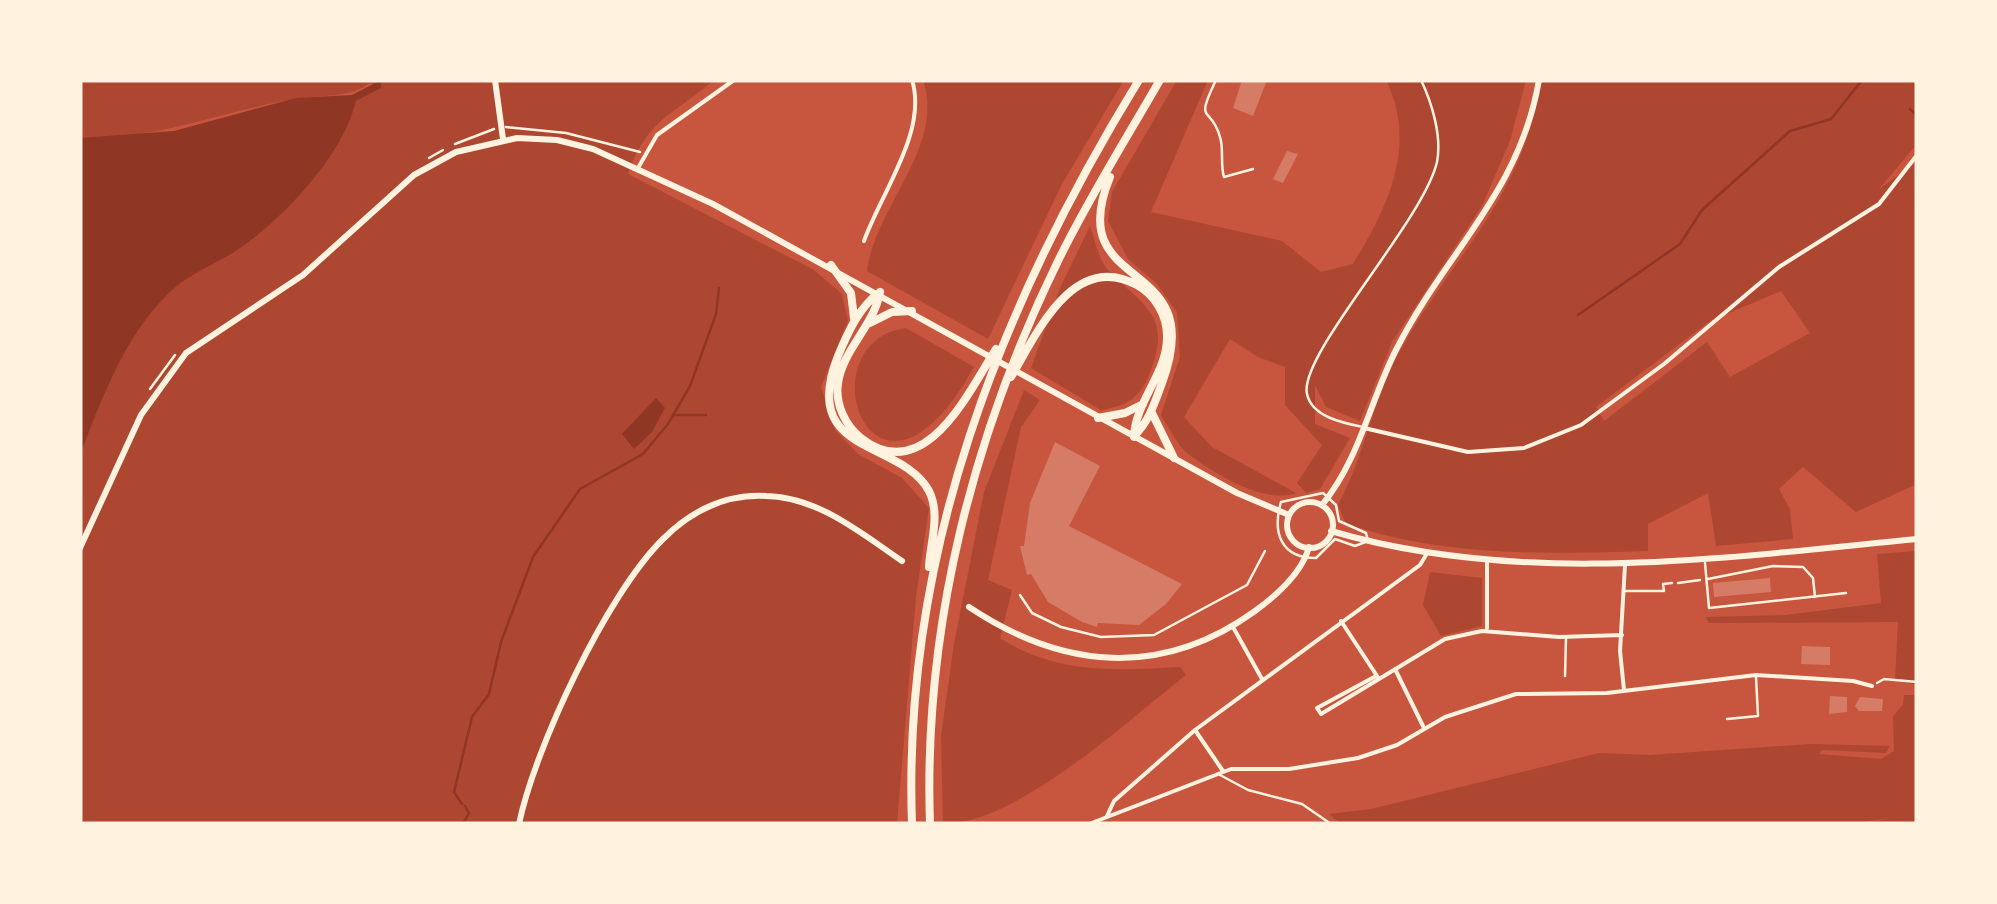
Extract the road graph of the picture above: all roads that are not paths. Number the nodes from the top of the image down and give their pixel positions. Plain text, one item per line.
1 (495, 80) edge
2 (734, 80) edge
3 (912, 80) edge
4 (1140, 80) edge
5 (1160, 80) edge
6 (1421, 80) edge
7 (1538, 80) edge
8 (503, 139) junction
9 (1123, 145) junction
10 (1917, 155) edge
11 (638, 168) junction
12 (864, 240) dead end
13 (830, 265) junction
14 (880, 292) junction
15 (912, 311) junction
16 (853, 322) junction
17 (866, 325) junction
18 (1018, 359) junction
19 (990, 365) junction
20 (1143, 404) junction
21 (1151, 411) junction
22 (1098, 418) junction
23 (1364, 428) junction
24 (1134, 436) junction
25 (1174, 458) junction
26 (1322, 505) junction
27 (1289, 515) junction
28 (1331, 531) junction
29 (1917, 539) edge
30 (1310, 547) junction
31 (80, 548) edge
32 (1265, 551) dead end
33 (1426, 555) junction
34 (1704, 557) junction
35 (902, 561) dead end
36 (1625, 562) junction
37 (1487, 563) junction
38 (1707, 580) junction
39 (1672, 583) road end
40 (928, 590) junction
41 (1624, 591) junction
42 (1846, 592) dead end
43 (1020, 594) dead end
44 (1815, 597) junction
45 (969, 607) dead end
46 (1341, 622) junction
47 (1233, 626) junction
48 (1487, 630) junction
49 (1622, 635) junction
50 (1566, 637) junction
51 (1395, 669) junction
52 (1565, 676) dead end
53 (1756, 676) junction
54 (1378, 678) junction
55 (1262, 679) junction
56 (1872, 686) road end
57 (1624, 690) junction
58 (1727, 719) dead end
59 (1424, 728) junction
60 (1195, 730) junction
61 (1223, 771) junction
62 (1216, 774) junction
63 (1106, 817) junction
64 (520, 824) edge
65 (912, 824) edge
66 (930, 824) edge
67 (1090, 824) edge
68 (1330, 824) edge

1 - 8 main road
2 - 11 street
3 - 12 street
4 - 19 highway
5 - 9 highway
6 - 23 lane
7 - 23 main road
8 - 11 main road
8 - 31 main road
9 - 18 highway
9 - 21 highway
10 - 23 street
11 - 13 main road
13 - 14 main road
13 - 16 highway
14 - 15 main road
14 - 16 highway
14 - 17 highway
15 - 17 highway
15 - 22 main road
16 - 40 highway
17 - 19 highway
18 - 20 highway
18 - 66 highway
19 - 40 highway
20 - 22 highway
20 - 24 highway
21 - 24 highway
21 - 25 highway
22 - 24 main road
23 - 26 main road
24 - 25 main road
25 - 27 main road
26 - 27 main road
26 - 28 main road
27 - 30 main road
28 - 30 main road
28 - 33 main road
29 - 34 main road
30 - 47 main road
32 - 43 lane
33 - 37 main road
33 - 46 street
34 - 36 main road
34 - 38 lane
35 - 64 main road
36 - 37 main road
36 - 41 street
37 - 48 street
38 - 44 lane
38 - 44 lane
39 - 41 lane
40 - 65 highway
41 - 49 street
42 - 44 lane
45 - 47 main road
46 - 54 street
46 - 55 street
47 - 55 street
48 - 50 street
48 - 51 street
49 - 50 street
49 - 57 street
50 - 52 lane
51 - 54 street
51 - 59 street
53 - 56 street
53 - 57 street
53 - 58 lane
54 - 54 street
55 - 60 street
57 - 59 street
59 - 61 street
60 - 61 street
60 - 63 street
61 - 62 street
62 - 63 street
62 - 68 lane
63 - 67 street

